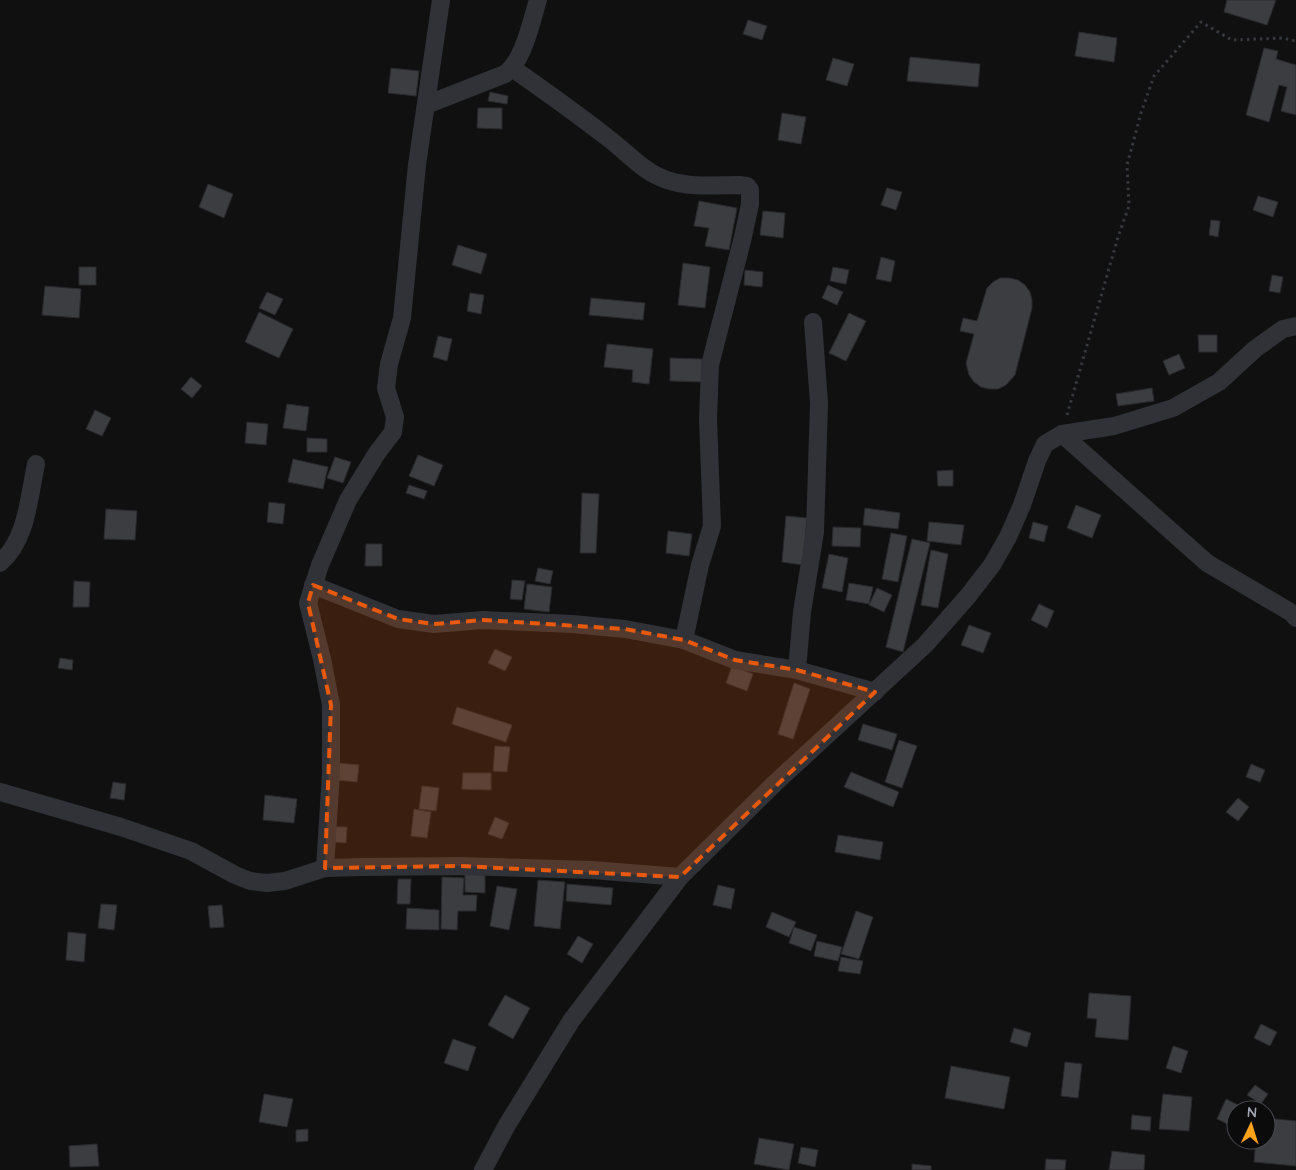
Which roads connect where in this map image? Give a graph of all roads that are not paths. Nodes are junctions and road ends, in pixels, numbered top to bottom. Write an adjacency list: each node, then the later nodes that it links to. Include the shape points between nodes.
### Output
1 (441, 0): 4 (street)
2 (538, 0): 3 (street)
3 (512, 68): 4 (street, via 505,74); 12 (street, via 566,105 641,167 667,180 690,185 740,185 750,190 743,237 710,365 708,419 712,526)
4 (426, 105): 10 (street, via 402,318 386,388 395,417 393,432 348,500)
5 (813, 322): 13 (street, via 819,403 815,532 802,612)
6 (1296, 326): 7 (street, via 1283,329 1219,382 1173,408 1114,426)
7 (1062, 434): 11 (street, via 1207,563); 14 (street, via 1045,444 1008,537 992,565 925,645)
8 (36, 464): 9 (street, via 23,524 14,548)
9 (0, 563)
10 (313, 585): 12 (street, via 398,619 434,624 483,620 572,624); 16 (street, via 308,604 331,705 331,773)
11 (1296, 618)
12 (684, 640): 13 (street, via 735,660)
13 (797, 670): 14 (street)
14 (875, 692): 17 (street, via 774,784)
15 (0, 792): 16 (street, via 192,851 250,881 285,882)
16 (325, 868): 17 (street, via 460,866 592,870)
17 (680, 877): 18 (street, via 572,1021)
18 (483, 1170)

